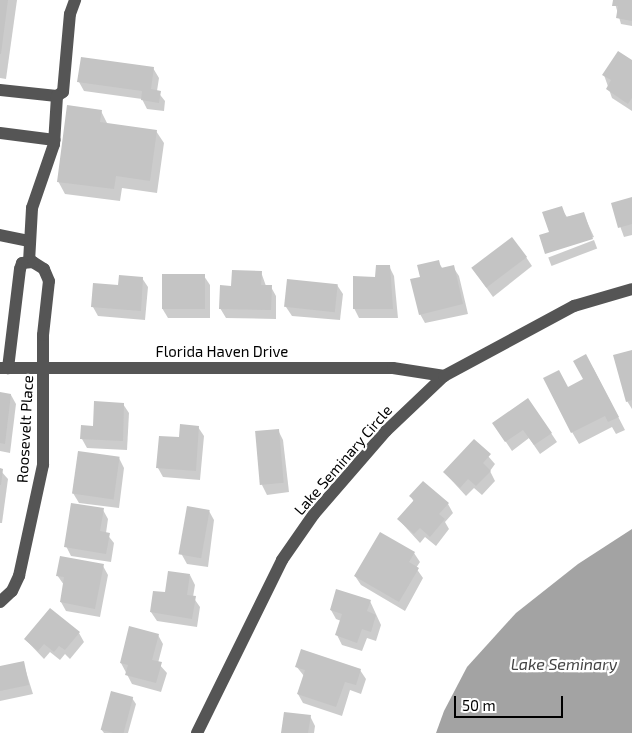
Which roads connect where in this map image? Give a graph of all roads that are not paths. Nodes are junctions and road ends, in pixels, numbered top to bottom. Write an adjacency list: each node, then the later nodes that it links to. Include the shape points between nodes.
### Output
1 (75, 0): 3 (street, via 70,14 63,92)
2 (0, 90): 3 (street)
3 (57, 96): 5 (street)
4 (0, 133): 5 (street)
5 (54, 140): 7 (street, via 35,192)
6 (0, 235): 7 (street)
7 (29, 241): 8 (street)
8 (29, 262): 10 (street, via 22,263 20,269); 11 (street, Roosevelt Place, via 44,269 48,276)
9 (632, 289): 12 (street, Lake Seminary Circle, via 574,306)
10 (4, 368): 11 (street, Florida Haven Drive)
11 (44, 368): 12 (street, Florida Haven Drive, via 393,368); 13 (street, Roosevelt Place, via 43,465 38,502 19,576 12,591)
12 (444, 376): 14 (street, Lake Seminary Circle, via 386,431 314,514 282,560)
13 (0, 602)
14 (197, 733)

